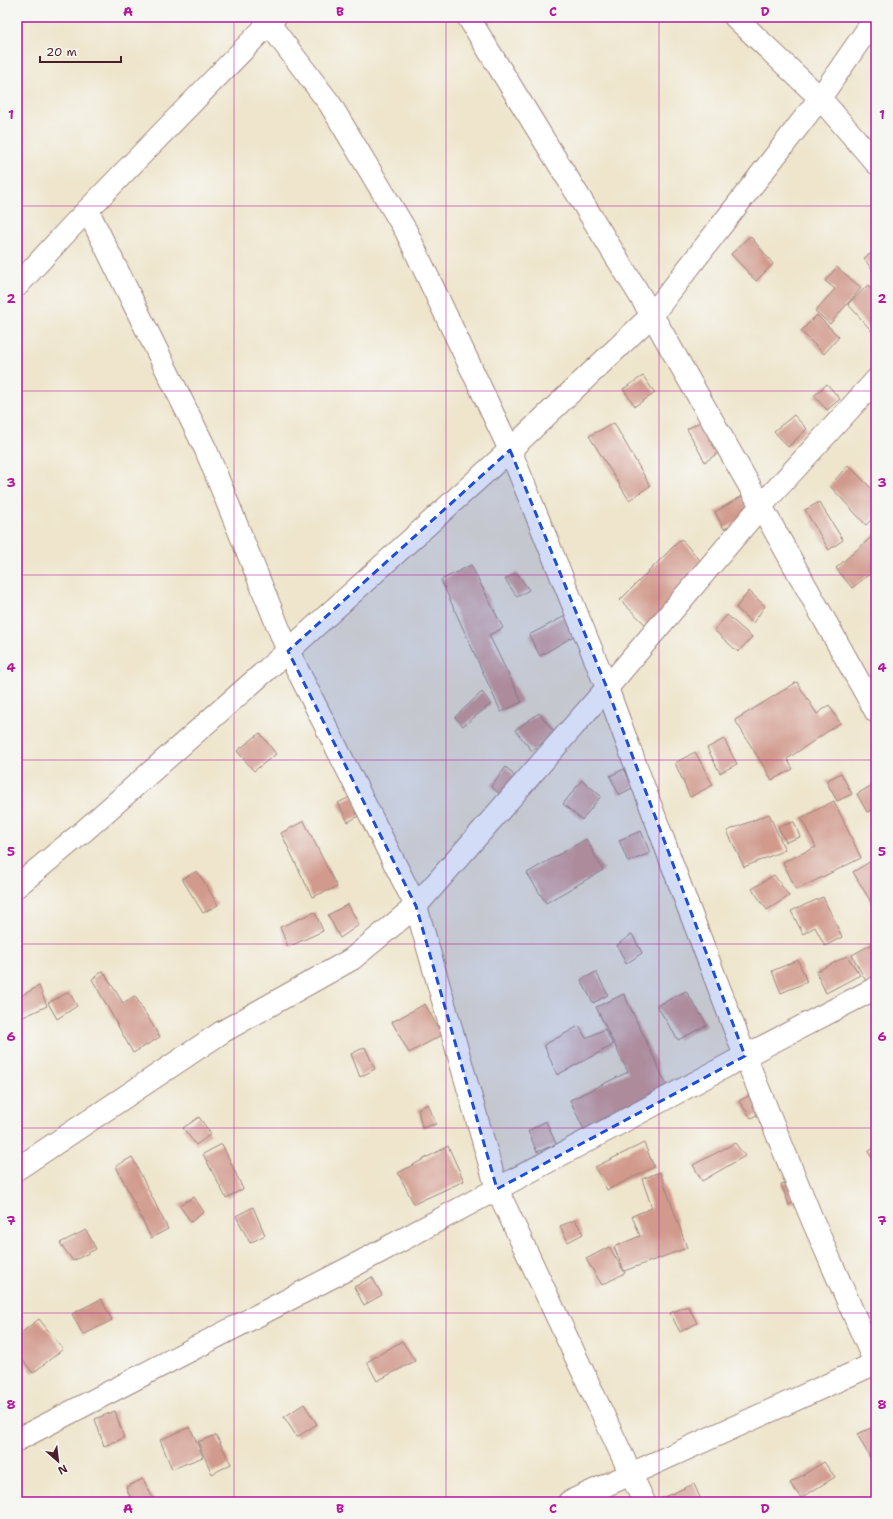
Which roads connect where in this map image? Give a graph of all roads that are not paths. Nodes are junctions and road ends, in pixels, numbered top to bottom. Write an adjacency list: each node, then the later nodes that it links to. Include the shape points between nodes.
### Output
1 (468, 17): 9 (main road)
2 (735, 17): 5 (main road)
3 (876, 17): 5 (main road)
4 (270, 19): 7 (main road); 11 (main road, via 330,104 406,231)
5 (820, 98): 6 (main road); 9 (main road)
6 (876, 163)
7 (88, 210): 8 (main road); 13 (main road, via 206,450)
8 (17, 286)
9 (652, 315): 11 (main road); 12 (main road)
10 (876, 380): 12 (main road)
11 (510, 450): 13 (main road); 14 (main road)
12 (761, 506): 14 (main road); 15 (main road)
13 (288, 651): 16 (main road, via 84,831); 17 (main road)
14 (607, 688): 17 (main road); 19 (main road)
15 (876, 712)
16 (17, 886)
17 (416, 906): 20 (main road, via 352,959 222,1032); 21 (main road)
18 (876, 988): 19 (main road)
19 (745, 1056): 21 (main road); 22 (main road, via 812,1219)
20 (17, 1169)
21 (497, 1189): 23 (main road, via 356,1265); 24 (main road)
22 (876, 1364): 24 (main road)
23 (17, 1440)
24 (631, 1474): 25 (main road); 26 (main road)
25 (568, 1502)
26 (644, 1502)

